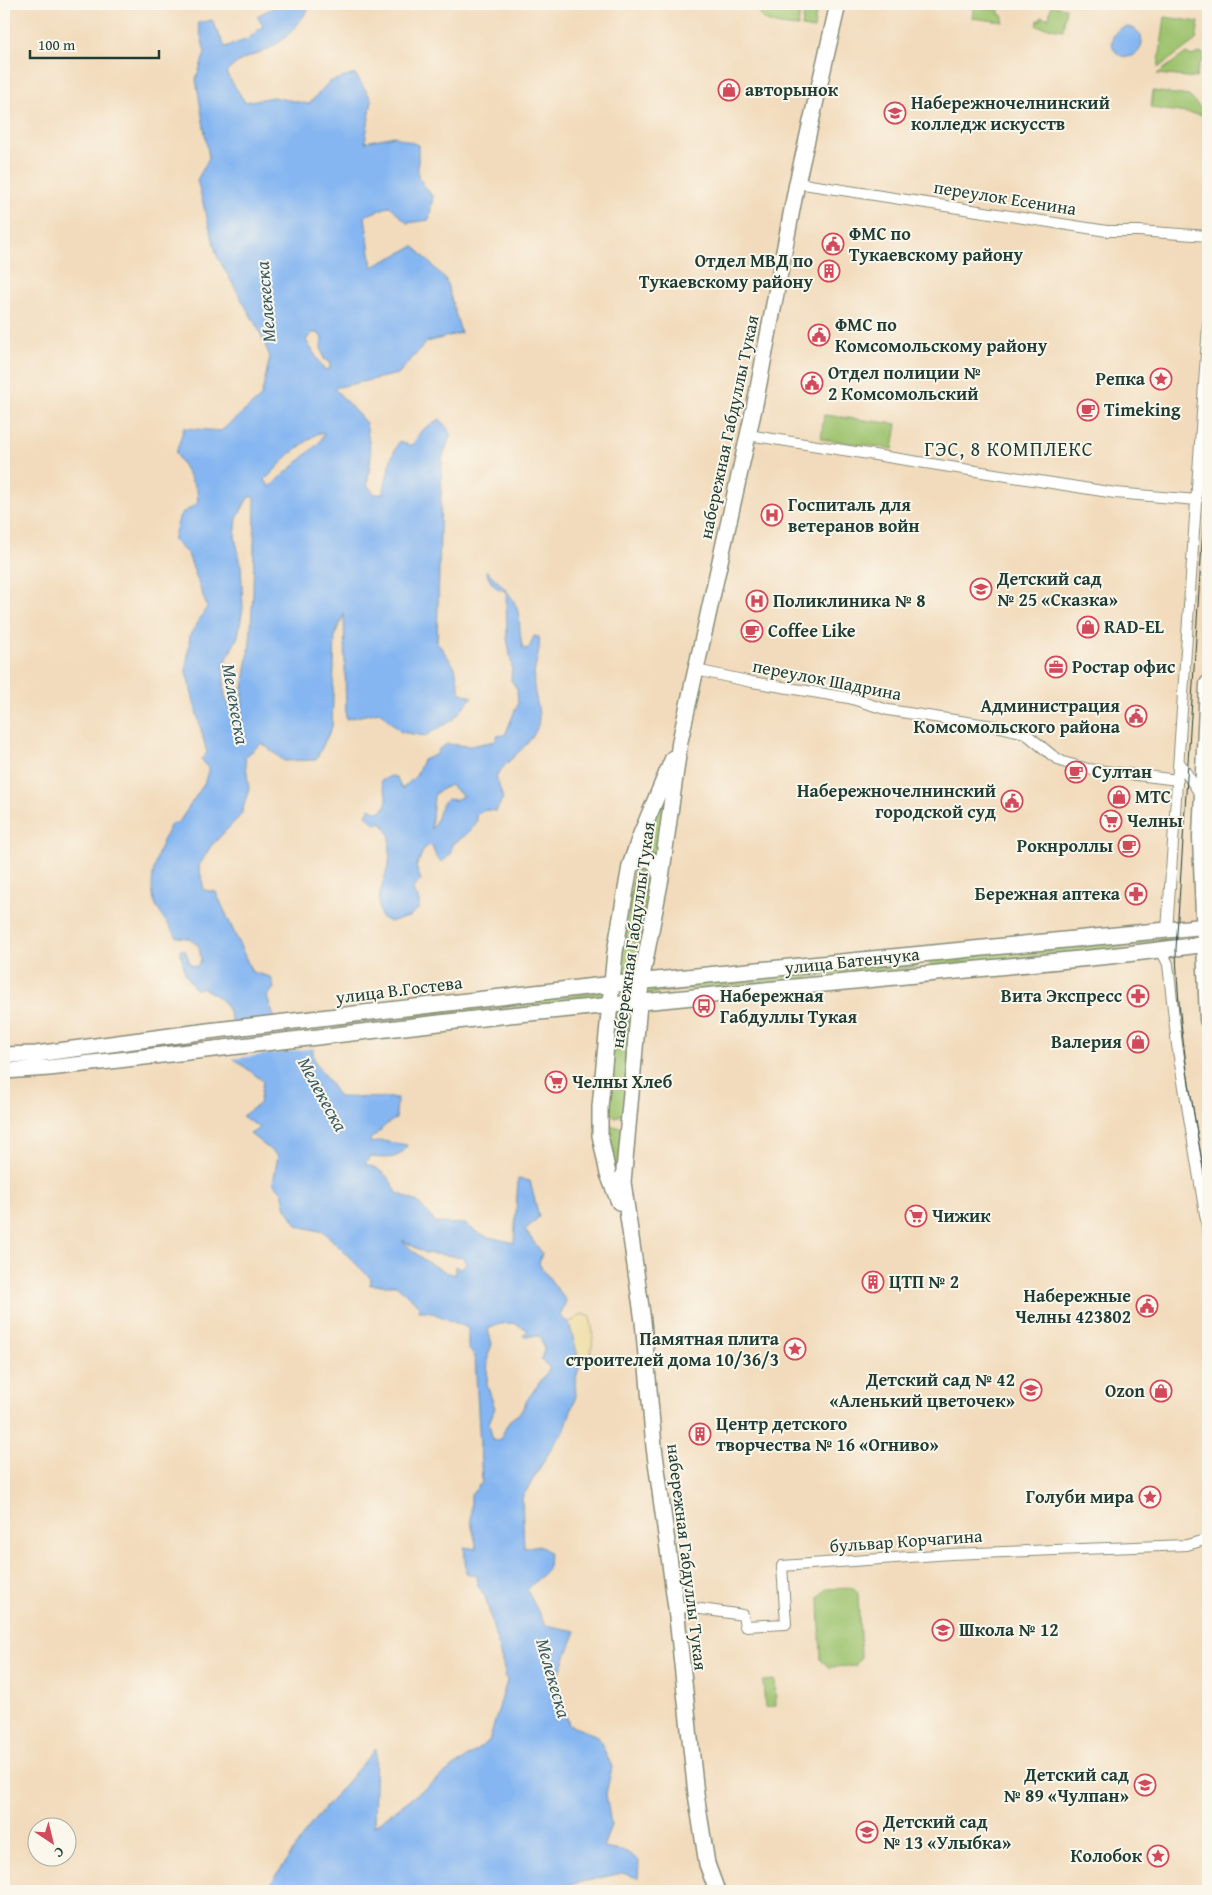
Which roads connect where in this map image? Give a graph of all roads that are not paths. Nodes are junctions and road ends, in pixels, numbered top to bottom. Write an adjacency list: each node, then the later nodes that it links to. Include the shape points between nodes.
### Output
1 (838, 4): 2 (main road, набережная Габдуллы Тукая)
2 (797, 183): 3 (street, переулок Есенина, via 1107,231); 5 (main road, набережная Габдуллы Тукая)
3 (1208, 236)
4 (1208, 325): 6 (street)
5 (748, 435): 6 (street, via 1115,493); 7 (main road, набережная Габдуллы Тукая)
6 (1196, 500): 10 (street)
7 (696, 670): 9 (main road, набережная Габдуллы Тукая); 11 (street, переулок Шадрина, via 849,698 888,710 1000,726 1025,732 1063,762 1088,769)
8 (1208, 684): 12 (main road)
9 (680, 741): 13 (main road, набережная Габдуллы Тукая, via 640,834); 14 (main road, набережная Габдуллы Тукая)
10 (1179, 762): 11 (street); 12 (street)
11 (1178, 780): 16 (street)
12 (1203, 797): 15 (main road, via 1201,837)
13 (630, 866): 14 (main road, via 644,859 651,860 658,865); 23 (main road, набережная Габдуллы Тукая)
14 (661, 878): 21 (main road, набережная Габдуллы Тукая)
15 (1207, 926): 16 (main road, улица Батенчука); 17 (main road)
16 (1168, 931): 19 (main road, улица Батенчука)
17 (1207, 944): 18 (main road, улица Батенчука); 27 (main road)
18 (1161, 950): 20 (main road, улица Батенчука); 33 (street, via 1168,964 1176,1045)
19 (930, 954): 20 (main road, via 922,963); 21 (main road, улица Батенчука)
20 (930, 972): 24 (main road, улица Батенчука)
21 (642, 982): 23 (main road, улица Батенчука); 24 (main road, набережная Габдуллы Тукая)
22 (594, 986): 23 (main road, улица Батенчука); 28 (main road, улица В.Гостева, via 36,1054)
23 (611, 986): 25 (main road, набережная Габдуллы Тукая)
24 (640, 1002): 25 (main road, улица Батенчука); 31 (main road, набережная Габдуллы Тукая)
25 (610, 1006): 26 (main road, улица Батенчука); 30 (main road, набережная Габдуллы Тукая)
26 (500, 1016): 29 (main road, улица В.Гостева)
27 (1208, 1020)
28 (4, 1055)
29 (4, 1071)
30 (600, 1107): 31 (main road, via 611,1124 622,1122); 32 (main road, набережная Габдуллы Тукая, via 602,1148 608,1174)
31 (629, 1112): 32 (main road, набережная Габдуллы Тукая, via 623,1182)
32 (629, 1225): 35 (main road, набережная Габдуллы Тукая)
33 (1208, 1232)
34 (1208, 1539): 35 (street, бульвар Корчагина, via 1187,1545 951,1554 782,1566 786,1624 745,1626 743,1615)
35 (676, 1608): 36 (main road, набережная Габдуллы Тукая, via 696,1794 708,1864)
36 (717, 1891)

